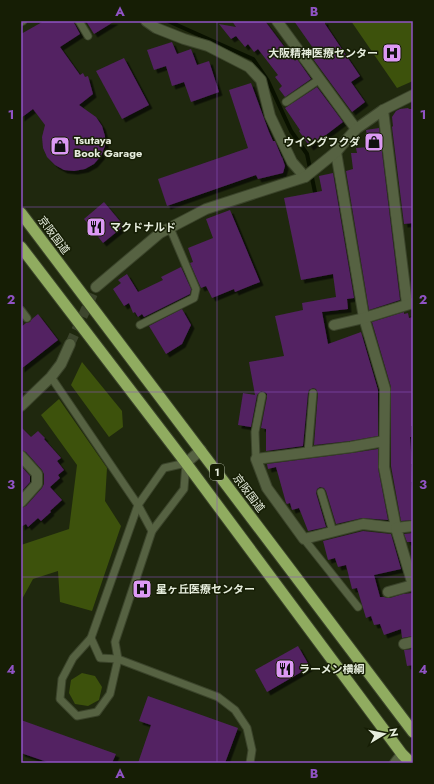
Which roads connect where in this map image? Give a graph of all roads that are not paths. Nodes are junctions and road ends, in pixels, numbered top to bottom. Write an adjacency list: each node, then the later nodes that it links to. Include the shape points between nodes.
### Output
1 (79, 21): 4 (lane)
2 (146, 21): 11 (street, via 156,28 208,46 249,67 261,80 270,116 292,162)
3 (277, 21): 5 (street)
4 (88, 36)
5 (320, 79): 7 (lane); 9 (street)
6 (413, 95): 8 (street)
7 (286, 102)
8 (383, 110): 9 (street); 16 (street)
9 (356, 129): 10 (street)
10 (336, 152): 11 (street); 19 (street)
11 (309, 173): 13 (street, via 206,209)
12 (21, 213): 28 (highway, 京阪国道 / 1)
13 (170, 228): 15 (street, via 160,233); 20 (lane, via 196,289 194,298)
14 (21, 247): 32 (highway, 1)
15 (96, 287)
16 (410, 304): 19 (street)
17 (21, 310): 18 (lane)
18 (27, 318)
19 (364, 318): 21 (street); 27 (street, via 385,389)
20 (140, 325)
21 (334, 325)
22 (70, 344): 23 (street, via 61,364)
23 (51, 377): 26 (street); 35 (lane)
24 (313, 393): 29 (lane)
25 (262, 396): 31 (lane, via 255,432)
26 (21, 406)
27 (384, 441): 29 (street); 37 (street, via 384,467)
28 (201, 450): 32 (street); 46 (highway, 京阪国道 / 1)
29 (308, 452): 31 (street)
30 (21, 456): 34 (street, via 37,474 37,484)
31 (256, 459): 40 (street, via 267,488)
32 (186, 463): 35 (lane, via 164,468); 38 (lane, via 184,489); 47 (highway, 1)
33 (321, 492): 39 (lane)
34 (21, 502)
35 (138, 505): 38 (lane); 44 (lane)
36 (413, 526): 37 (street)
37 (396, 528): 39 (street, via 363,524); 41 (street)
38 (152, 531): 45 (lane, via 115,642)
39 (333, 532): 40 (street)
40 (304, 539): 43 (lane)
41 (413, 585): 42 (street)
42 (388, 592)
43 (358, 607)
44 (91, 638): 45 (lane, via 100,658); 45 (lane, via 73,658 62,679 60,700 77,716 97,712 110,694)
45 (118, 660): 48 (lane, via 218,697 235,710 247,728 252,750)
46 (413, 732)
47 (398, 758): 49 (highway, 1)
48 (250, 763)
49 (410, 763)

